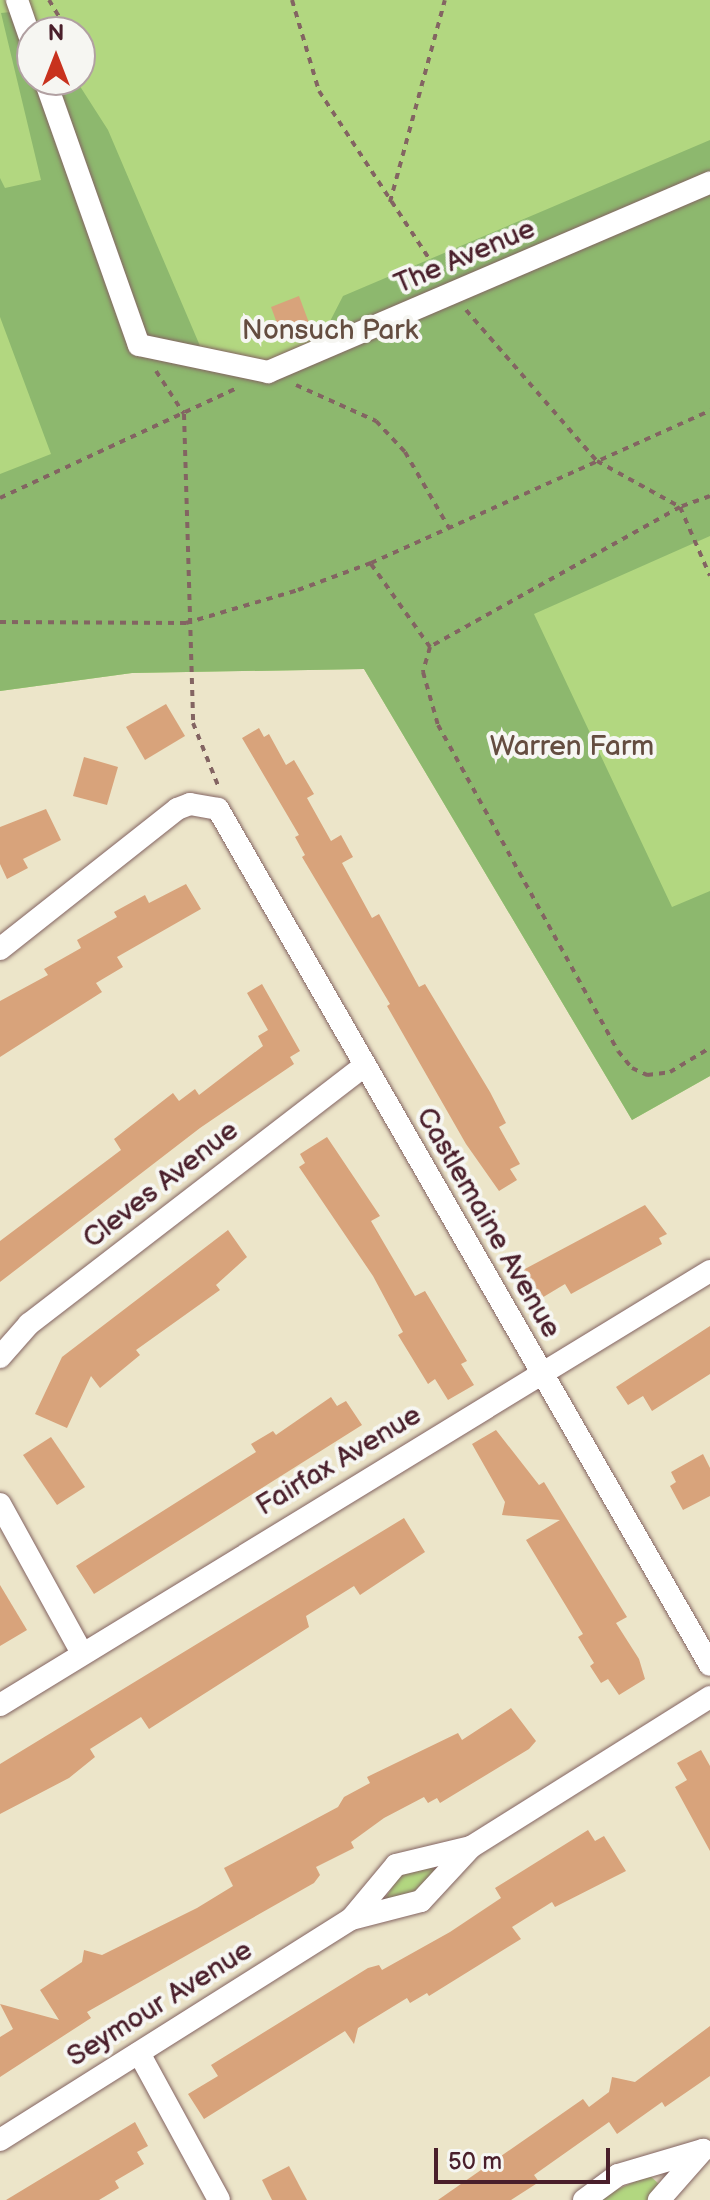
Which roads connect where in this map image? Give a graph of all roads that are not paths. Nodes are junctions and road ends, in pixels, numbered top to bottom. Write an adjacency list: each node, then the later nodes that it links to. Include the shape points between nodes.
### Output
1 (51, 96): 2 (street, The Avenue, via 139,345 268,372)
2 (710, 183)
3 (0, 949): 4 (street, Castlemaine Avenue, via 177,809 190,804 218,809)
4 (364, 1066): 6 (street, Cleves Avenue, via 29,1324); 7 (street, Castlemaine Avenue)
5 (710, 1271): 7 (street, Fairfax Avenue)
6 (0, 1357)
7 (540, 1373): 9 (street, Fairfax Avenue); 10 (street, Castlemaine Avenue)
8 (0, 1504): 9 (street)
9 (82, 1653): 12 (street, Fairfax Avenue)
10 (710, 1665)
11 (710, 1697): 13 (street, Seymour Avenue)
12 (0, 1705)
13 (471, 1847): 14 (street, Seymour Avenue, via 421,1901); 14 (street, Seymour Avenue, via 396,1865)
14 (351, 1919): 15 (street, Seymour Avenue)
15 (139, 2053): 16 (street, Seymour Avenue); 18 (street)
16 (0, 2140)
17 (707, 2148): 19 (street, via 618,2175); 20 (street)
18 (219, 2200)
19 (584, 2200)
20 (659, 2200)

